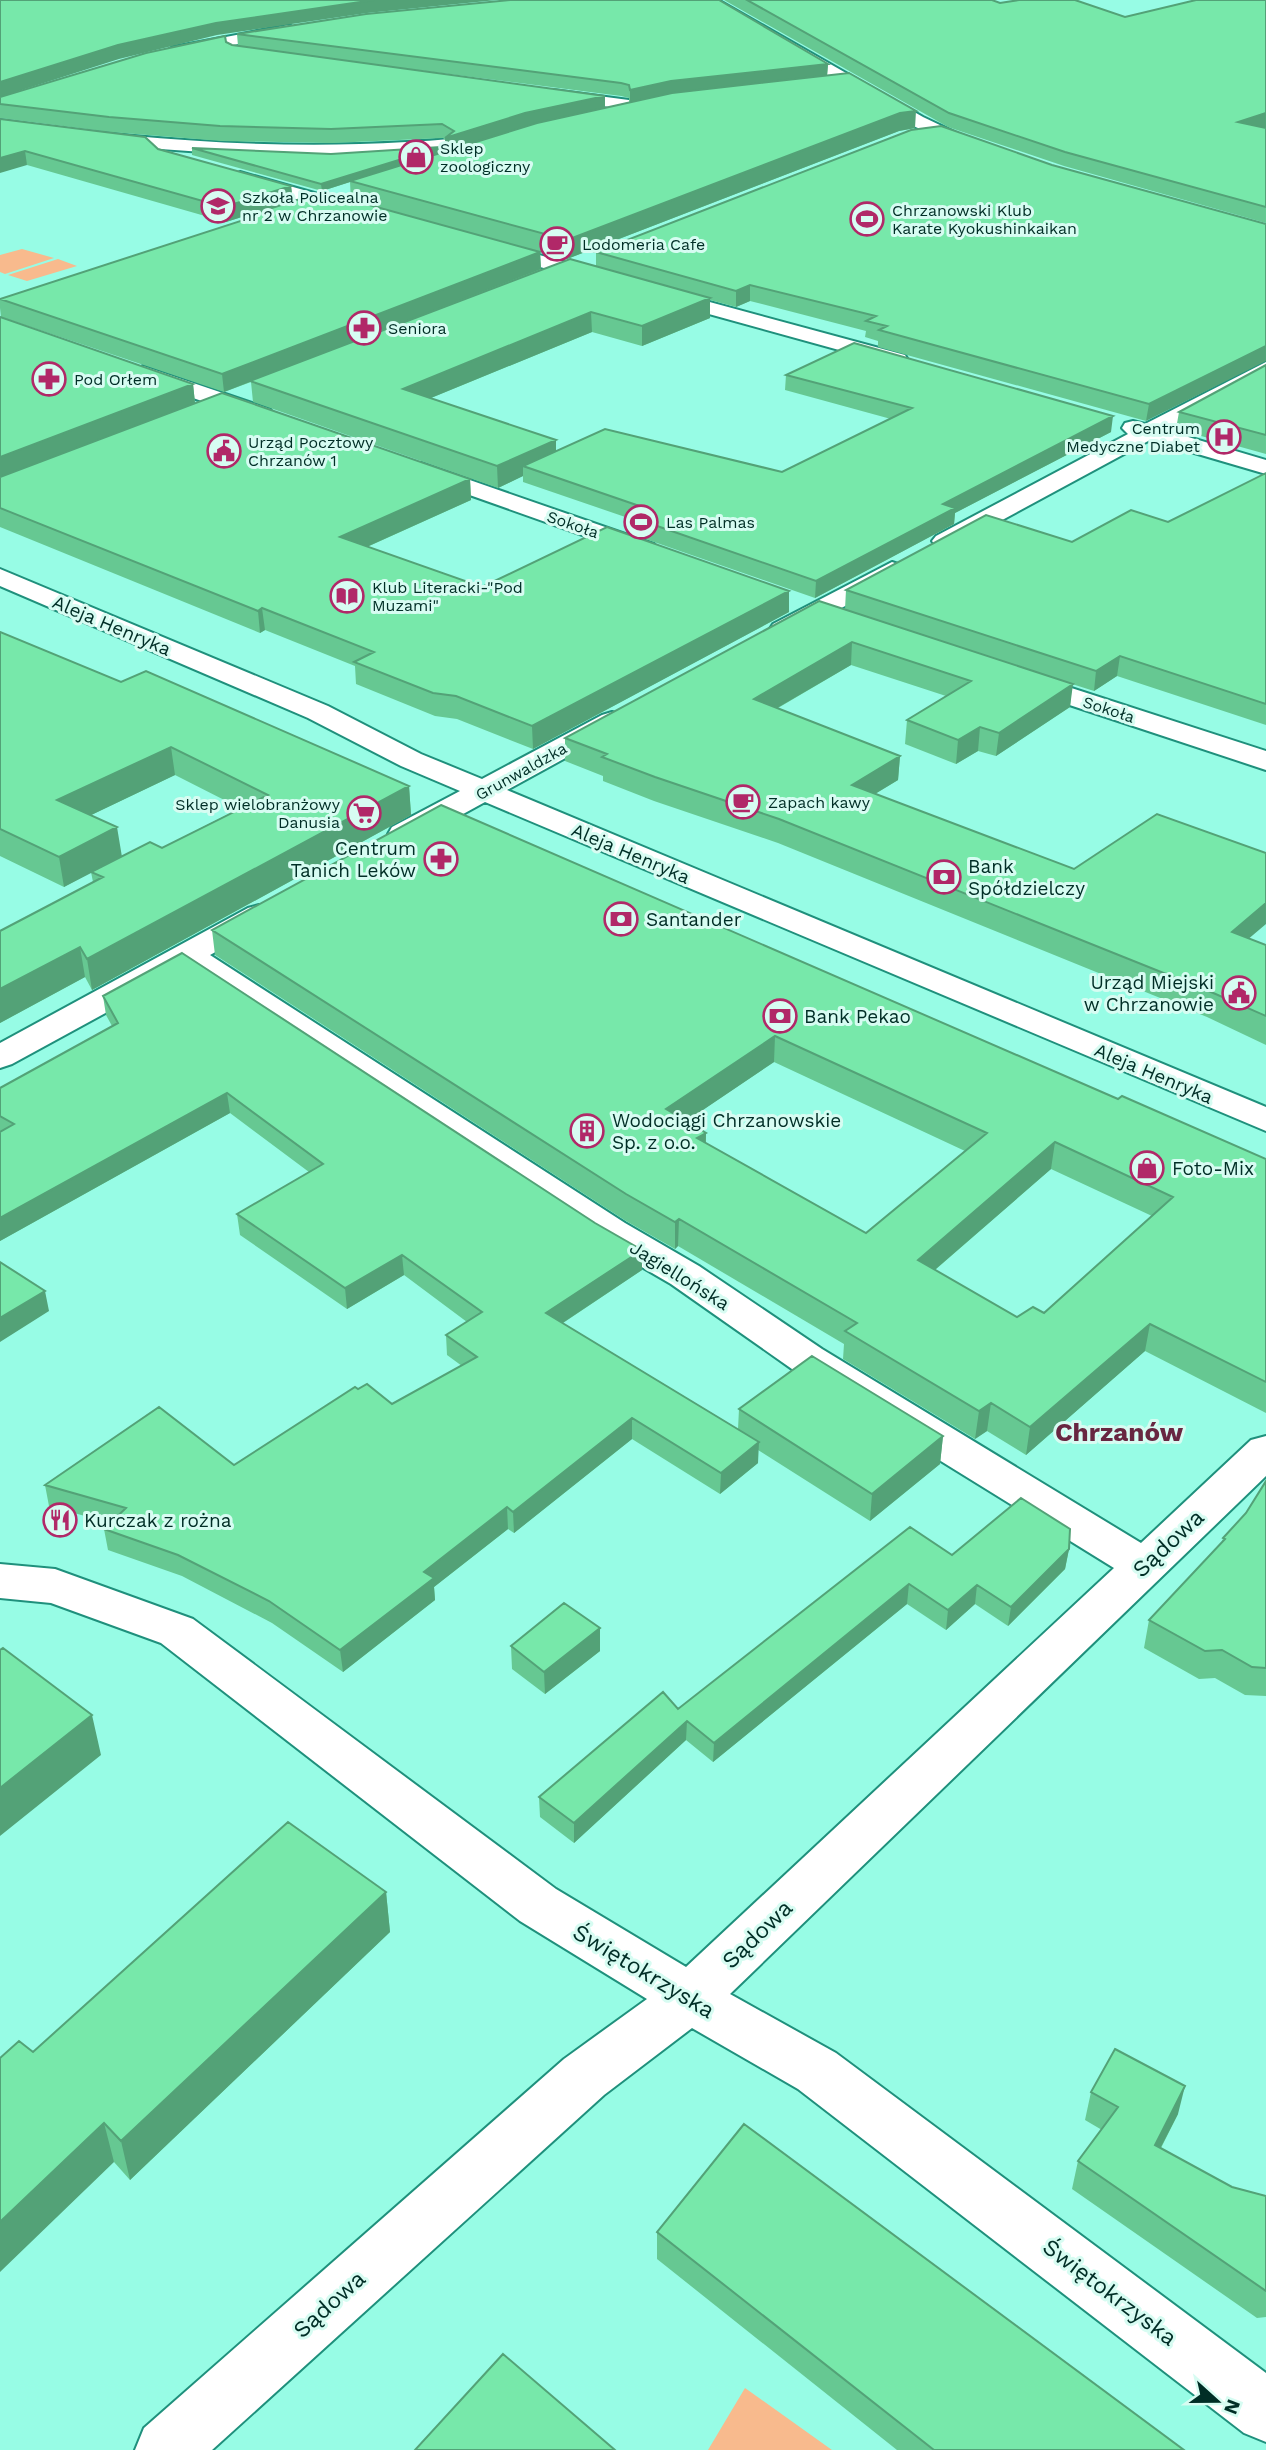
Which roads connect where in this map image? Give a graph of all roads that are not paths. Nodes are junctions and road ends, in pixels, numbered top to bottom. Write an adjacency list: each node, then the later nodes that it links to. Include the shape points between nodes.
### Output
1 (708, 0): 6 (street)
2 (308, 27): 3 (street)
3 (200, 46): 4 (street); 5 (street)
4 (255, 54)
5 (156, 56)
6 (851, 82): 7 (street); 11 (street)
7 (817, 85)
8 (541, 93): 9 (street, via 651,106)
9 (594, 119)
10 (0, 125): 12 (street)
11 (941, 133): 14 (street); 16 (street)
12 (57, 134): 13 (street); 15 (street)
13 (0, 136)
14 (906, 137)
15 (154, 146): 17 (street, via 265,153 360,152 519,137); 19 (street, via 166,157)
16 (997, 154)
17 (431, 166)
18 (356, 190): 19 (street)
19 (320, 201): 20 (street); 21 (street)
20 (283, 212)
21 (380, 217)
22 (466, 241): 24 (street)
23 (596, 258): 24 (street)
24 (567, 269): 25 (street); 26 (street)
25 (530, 284)
26 (922, 367)
27 (126, 368): 30 (street)
28 (1266, 369): 34 (street)
29 (259, 389): 30 (street)
30 (226, 402): 31 (street); 33 (street)
31 (202, 411)
32 (1112, 422): 34 (street)
33 (291, 424)
34 (1148, 433): 36 (street); 39 (street, via 924,553)
35 (396, 461): 37 (street, Sokoła)
36 (1266, 467)
37 (673, 558)
38 (0, 577): 45 (street, Aleja Henryka, via 318,712 411,760)
39 (803, 606): 40 (street); 41 (street)
40 (845, 621)
41 (764, 640)
42 (997, 671): 44 (street, Sokoła)
43 (631, 711): 45 (street, Grunwaldzka)
44 (1266, 761)
45 (485, 791): 46 (street, Grunwaldzka); 50 (street, Aleja Henryka)
46 (373, 851)
47 (289, 898): 48 (street)
48 (187, 955): 49 (street); 52 (street, Jagiellońska, via 611,1232 685,1275 807,1359)
49 (0, 1057)
50 (1266, 1120)
51 (1266, 1451): 52 (street, Sądowa)
52 (1143, 1565): 54 (street, Sądowa)
53 (0, 1581): 54 (street, Świętokrzyska, via 55,1586 177,1631 537,1905)
54 (689, 1999): 55 (street, Świętokrzyska, via 817,2071); 56 (street, Sądowa, via 584,2077)
55 (1266, 2412)
56 (166, 2450)

